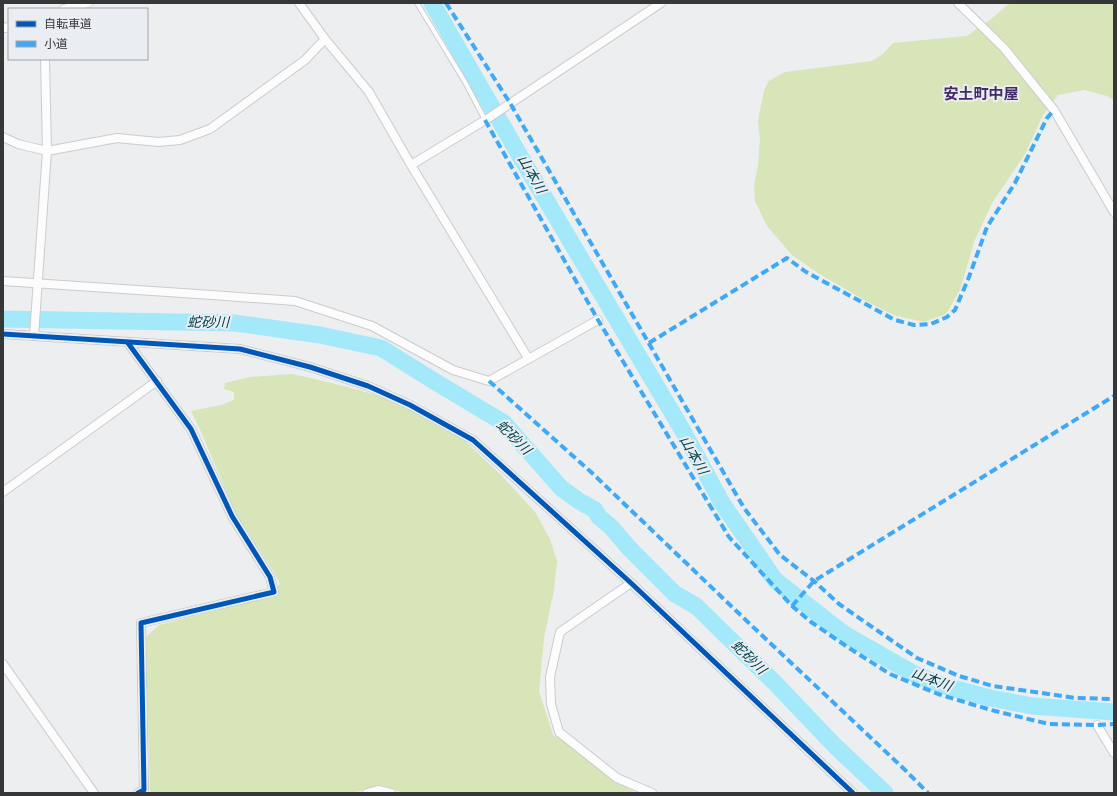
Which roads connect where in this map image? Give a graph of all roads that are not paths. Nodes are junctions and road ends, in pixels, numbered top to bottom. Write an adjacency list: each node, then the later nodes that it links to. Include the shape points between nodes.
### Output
1 (88, 3): 6 (street)
2 (299, 3): 7 (street)
3 (417, 3): 9 (lane)
4 (661, 3): 9 (street)
5 (958, 3): 13 (street, via 1004,48 1054,110)
6 (68, 8)
7 (325, 39): 11 (street, via 305,60 210,130 180,140 158,142 117,138); 12 (street, via 369,92)
8 (45, 60): 11 (street)
9 (486, 120): 12 (street)
10 (3, 137): 11 (street, via 18,144)
11 (47, 151): 15 (street)
12 (411, 165): 20 (street)
13 (1114, 212)
14 (3, 281): 15 (street)
15 (38, 283): 18 (street); 20 (street, via 295,301 372,326 453,370 489,380)
16 (598, 320): 20 (street)
17 (3, 334): 18 (street)
18 (34, 336): 19 (street)
19 (128, 343): 21 (street); 23 (street, via 240,349 310,367 368,386 410,405 473,440)
20 (528, 358)
21 (157, 380): 22 (street); 28 (street, via 191,429 232,516 270,577 274,592 141,623 144,790)
22 (3, 492)
23 (631, 583): 31 (street, via 560,632 550,677 550,704 560,732 617,778); 32 (street)
24 (3, 664): 27 (street)
25 (1096, 725): 26 (street)
26 (1114, 754)
27 (94, 793)
28 (138, 793)
29 (367, 793): 30 (street, via 378,790)
30 (390, 793)
31 (652, 793)
32 (853, 793)

